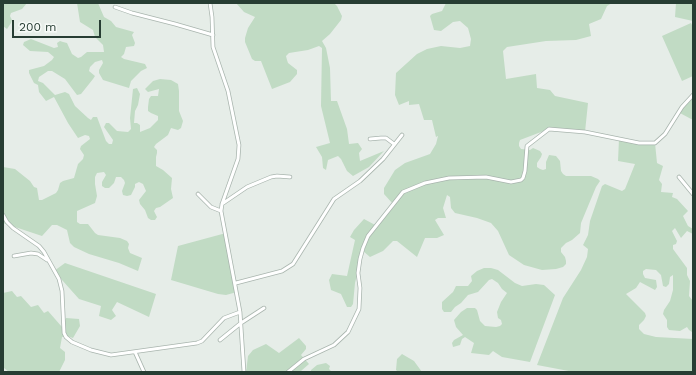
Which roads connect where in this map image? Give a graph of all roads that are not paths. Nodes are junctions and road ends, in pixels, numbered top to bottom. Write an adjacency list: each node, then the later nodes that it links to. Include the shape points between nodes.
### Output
1 (210, 3): 3 (street)
2 (116, 7): 3 (street)
3 (213, 35): 12 (street, via 212,48 228,91 239,145 236,163)
4 (693, 95): 25 (street, via 665,134 655,143 639,143 585,132 549,129 526,146 525,174 520,181 510,182 473,176 449,178 424,183 403,192 368,236 363,248 358,273 359,309 348,332 334,345 304,359)
5 (402, 135): 7 (street)
6 (370, 139): 7 (street, via 386,138)
7 (394, 144): 17 (street, via 383,159 360,181 334,199 293,264 282,271)
8 (290, 177): 12 (street, via 271,177 247,187)
9 (679, 177): 11 (street)
10 (198, 194): 13 (street, via 211,207)
11 (693, 194)
12 (222, 204): 13 (street)
13 (221, 211): 17 (street)
14 (3, 215): 16 (street, via 13,228 39,246)
15 (14, 256): 16 (street, via 38,254)
16 (50, 263): 22 (street, via 59,278 62,291 66,337 78,345 105,354)
17 (236, 283): 19 (street)
18 (264, 308): 20 (street)
19 (240, 312): 20 (street); 22 (street, via 224,318 202,342)
20 (241, 322): 21 (street); 24 (street)
21 (220, 340)
22 (135, 352): 23 (street)
23 (144, 372)
24 (244, 372)
25 (288, 372)

